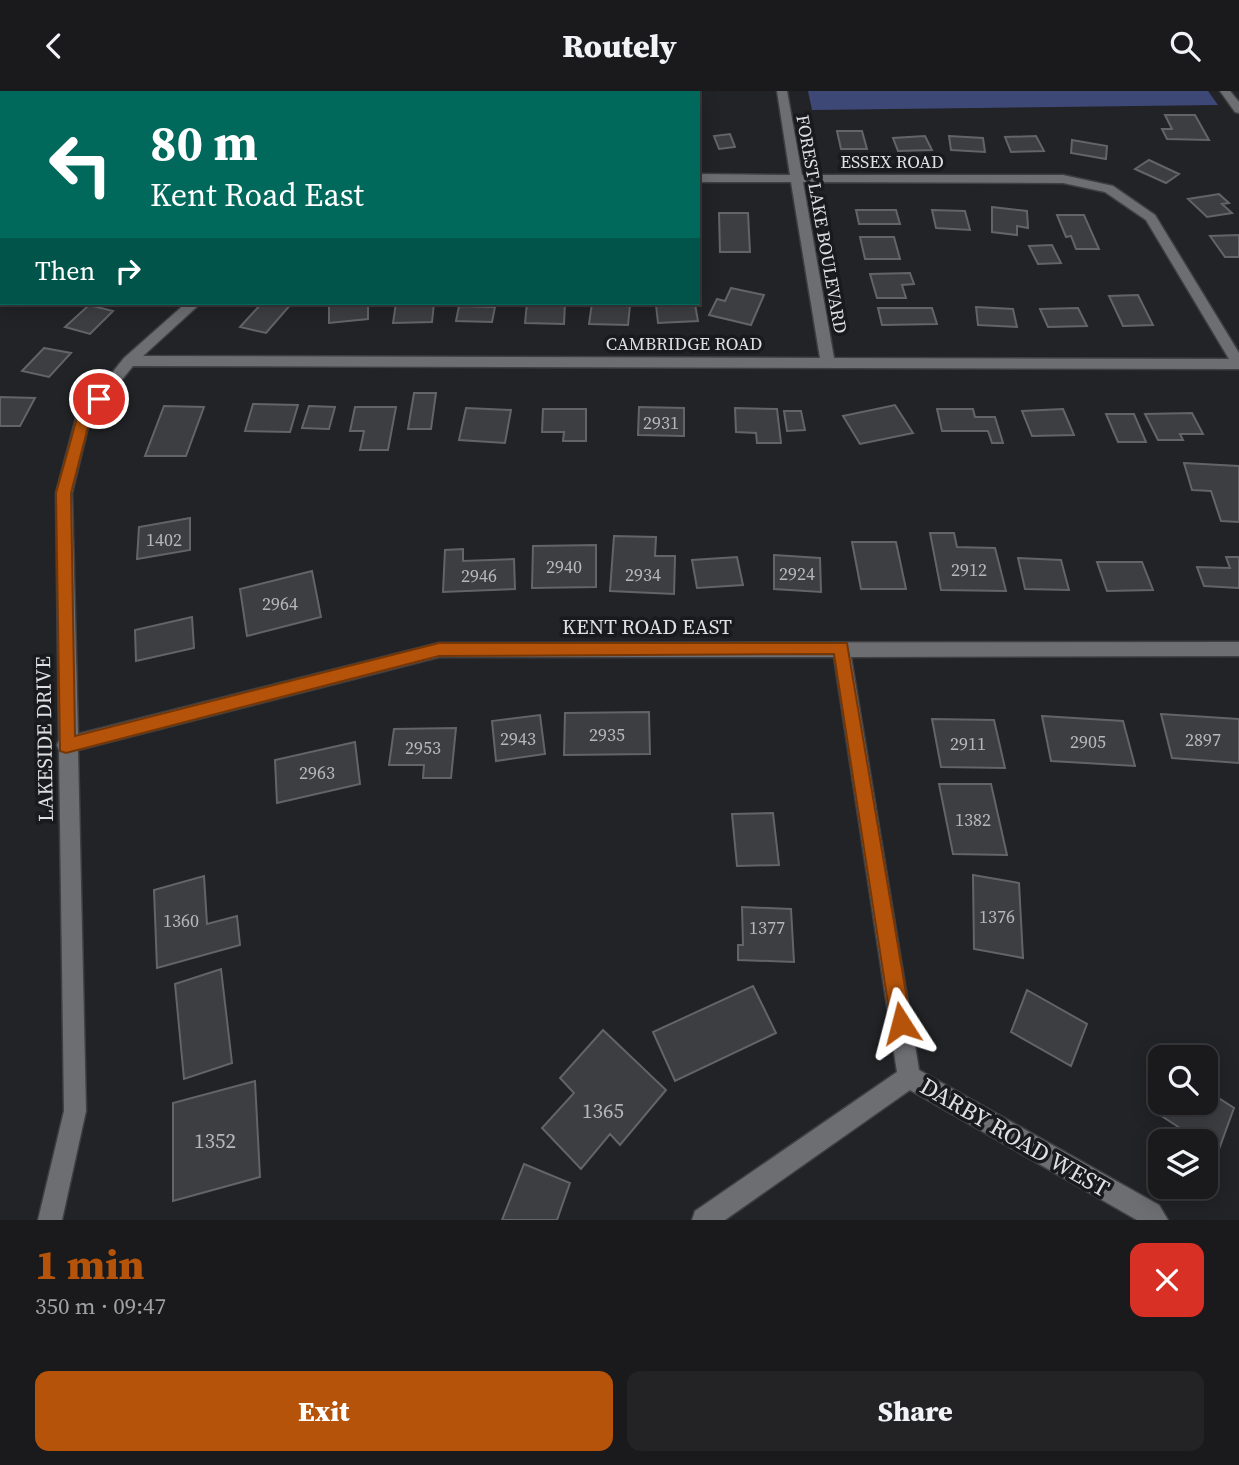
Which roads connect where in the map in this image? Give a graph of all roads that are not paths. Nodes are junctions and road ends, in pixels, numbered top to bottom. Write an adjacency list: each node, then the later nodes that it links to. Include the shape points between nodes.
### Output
1 (782, 91): 5 (street, FOREST LAKE BOULEVARD)
2 (1225, 91): 3 (street)
3 (1239, 110)
4 (700, 178): 5 (street, ESSEX ROAD)
5 (796, 178): 8 (street, FOREST LAKE BOULEVARD); 9 (street, ESSEX ROAD, via 1063,179 1109,189 1151,218)
6 (192, 305): 7 (street, LAKESIDE DRIVE)
7 (129, 361): 8 (street, CAMBRIDGE ROAD); 12 (street, LAKESIDE DRIVE, via 83,418 64,493)
8 (828, 363): 9 (street, CAMBRIDGE ROAD)
9 (1239, 364)
10 (841, 648): 11 (street, KENT ROAD EAST); 12 (street, KENT ROAD EAST, via 439,650); 13 (street)
11 (1239, 649)
12 (66, 745): 14 (street, LAKESIDE DRIVE, via 75,1111)
13 (909, 1077): 15 (street); 16 (street, DARBY ROAD WEST)
14 (50, 1220)
15 (704, 1220)
16 (1156, 1220)

